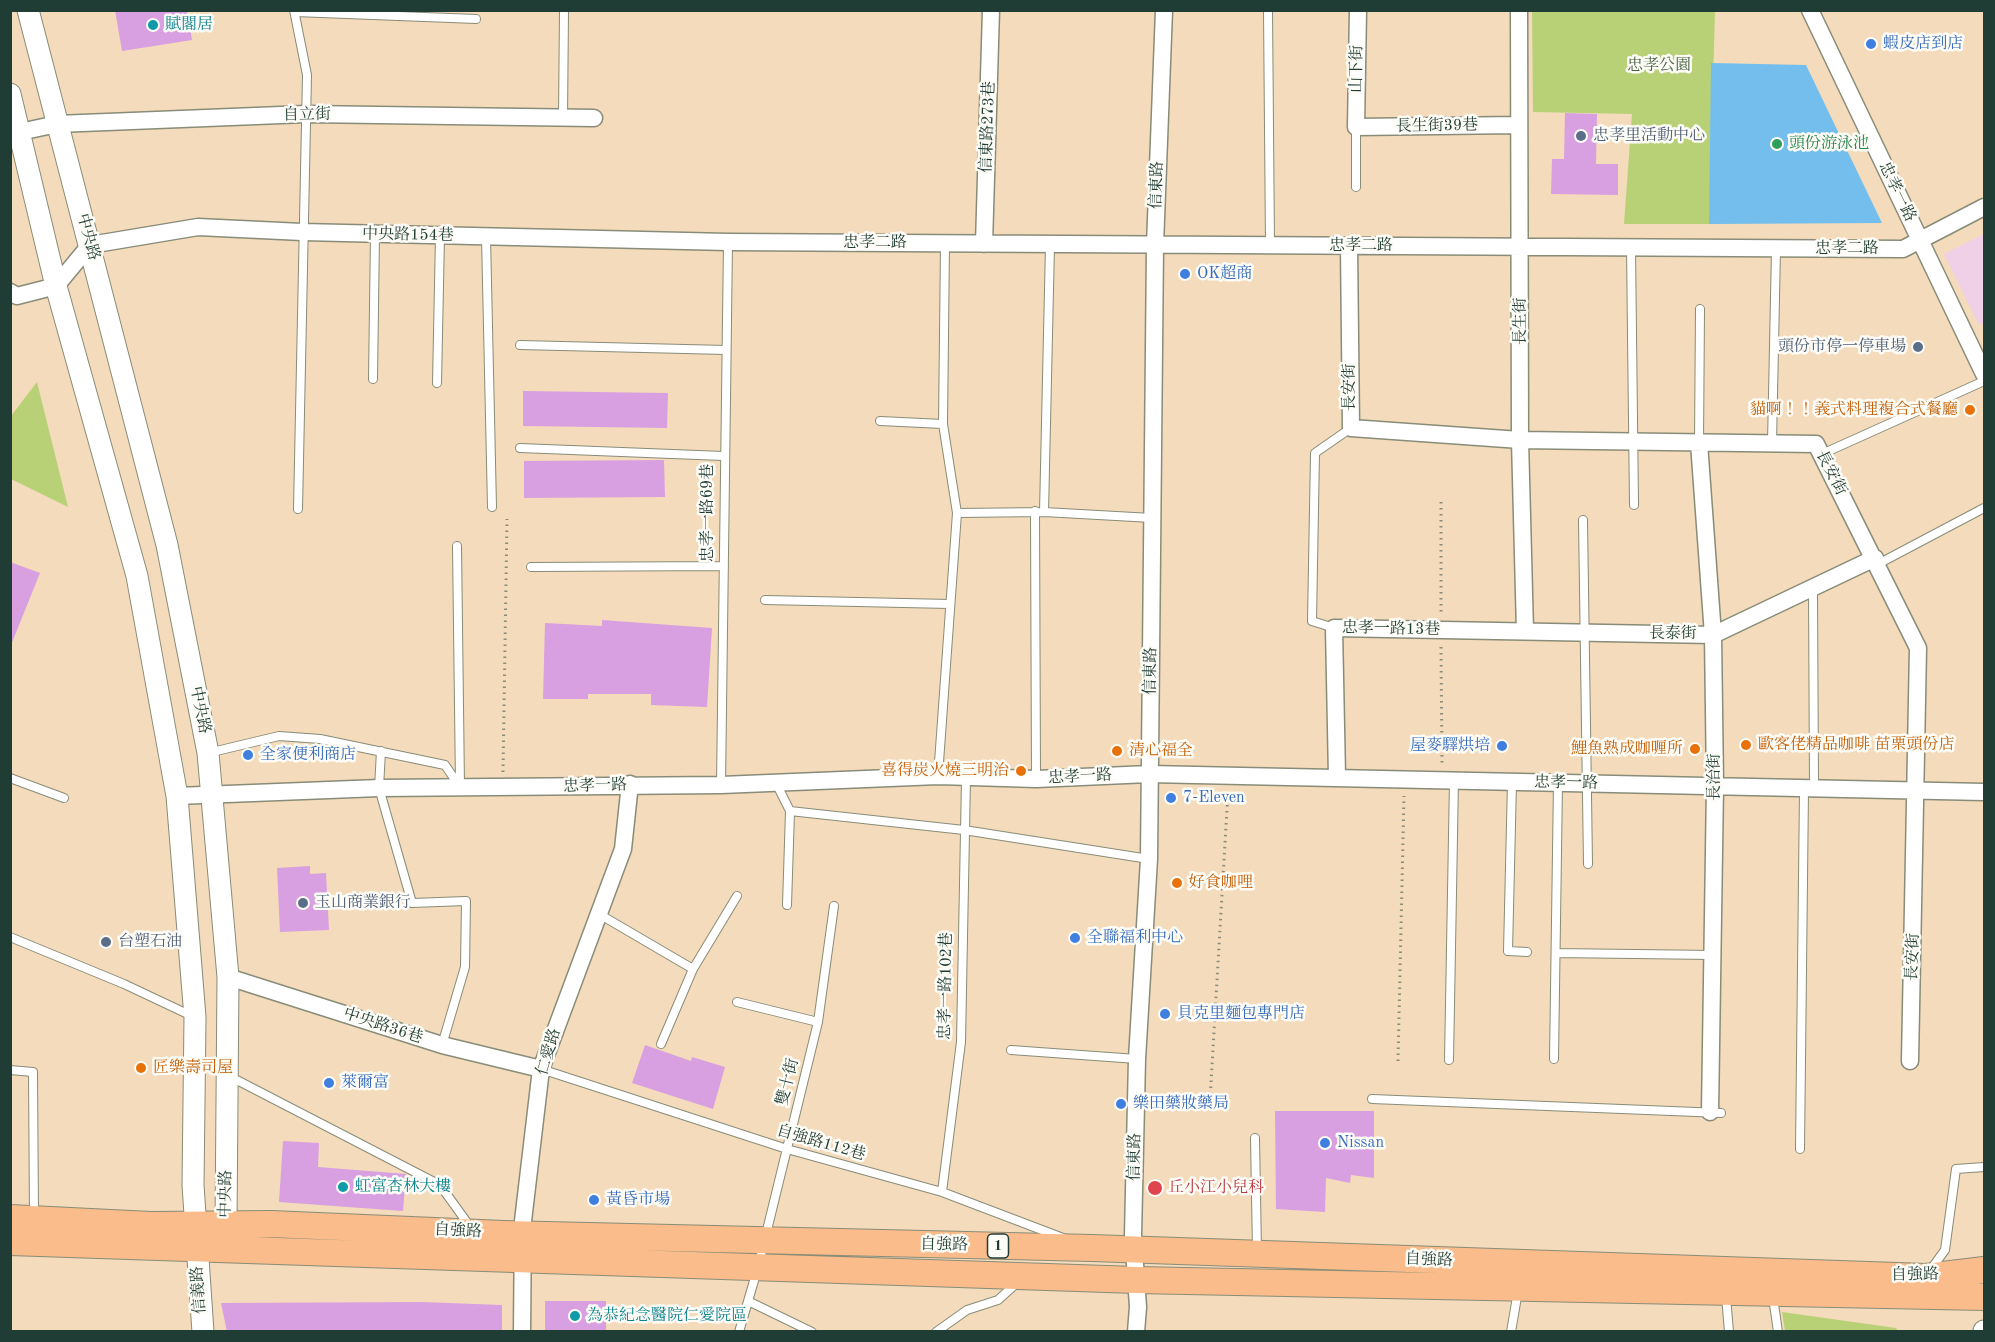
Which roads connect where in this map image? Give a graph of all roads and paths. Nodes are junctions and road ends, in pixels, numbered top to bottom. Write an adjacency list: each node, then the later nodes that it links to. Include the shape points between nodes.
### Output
1 (28, 10): 15 (street, 中央路)
2 (564, 10): 13 (lane)
3 (992, 10): 28 (street, 信東路273巷)
4 (1164, 10): 31 (street, 信東路)
5 (1268, 10): 32 (lane)
6 (1358, 10): 17 (street, 山下街)
7 (1519, 10): 16 (street, 長生街)
8 (1810, 10): 25 (street, 忠孝一路)
9 (295, 11): 10 (lane); 12 (lane, via 306,75)
10 (476, 19)
11 (10, 94): 18 (street, 中央路)
12 (306, 114): 13 (street, 自立街); 15 (street, 自立街); 21 (lane)
13 (563, 118): 14 (street, 自立街)
14 (594, 118)
15 (57, 124): 18 (street, 自立街); 29 (street, 中央路)
16 (1518, 125): 17 (street, 長生街39巷); 34 (street, 長生街)
17 (1356, 127): 19 (lane)
18 (20, 132): 37 (street, 中央路)
19 (1356, 187)
20 (1984, 207): 25 (street, 忠孝二路)
21 (302, 232): 22 (street, 中央路154巷); 29 (street, 中央路154巷, via 198,227); 59 (lane)
22 (375, 234): 23 (street, 中央路154巷); 43 (lane)
23 (440, 236): 24 (street, 中央路154巷); 45 (lane)
24 (486, 237): 26 (street, 中央路154巷); 57 (lane)
25 (1920, 241): 36 (street, 忠孝二路, via 1903,249); 42 (street, 忠孝一路)
26 (728, 242): 27 (street, 忠孝二路); 41 (lane, 忠孝一路69巷)
27 (945, 243): 28 (street, 忠孝二路); 47 (lane)
28 (984, 244): 30 (street, 忠孝二路)
29 (90, 245): 37 (street); 77 (street, 中央路, via 167,545)
30 (1050, 245): 31 (street, 忠孝二路); 60 (lane)
31 (1155, 245): 32 (street, 忠孝二路); 62 (street, 信東路)
32 (1270, 246): 33 (street, 忠孝二路)
33 (1349, 246): 34 (street, 忠孝二路); 48 (street, 長安街)
34 (1521, 248): 35 (street, 忠孝二路); 49 (street, 長生街)
35 (1631, 248): 36 (street, 忠孝二路); 50 (lane)
36 (1776, 249): 52 (lane)
37 (56, 286): 38 (street, via 17,296); 101 (street, 中央路, via 137,576)
38 (10, 292)
39 (1700, 309): 51 (lane)
40 (520, 345): 41 (lane)
41 (726, 350): 55 (lane, 忠孝一路69巷)
42 (1984, 374)
43 (372, 379)
44 (1984, 381): 54 (lane)
45 (437, 383)
46 (880, 421): 47 (lane)
47 (943, 424): 61 (lane)
48 (1350, 428): 49 (street, 長安街); 72 (lane, via 1315,453 1312,621)
49 (1520, 440): 50 (street, 長安街); 73 (street, 長生街)
50 (1634, 442): 51 (street, 長安街); 56 (lane)
51 (1699, 443): 52 (street, 長安街); 75 (street, 長治街)
52 (1772, 443): 54 (street, 長安街, via 1816,444)
53 (520, 448): 55 (lane)
54 (1822, 454): 66 (street, 長安街)
55 (723, 456): 67 (lane, 忠孝一路69巷)
56 (1634, 505)
57 (492, 507)
58 (1984, 508): 66 (lane)
59 (298, 509)
60 (1040, 511): 61 (lane); 62 (lane); 84 (lane)
61 (957, 513): 71 (lane)
62 (1152, 518): 78 (street, 信東路)
63 (507, 519): 95 (path)
64 (1583, 520): 74 (lane)
65 (457, 546): 94 (lane)
66 (1877, 561): 69 (street, 長泰街); 98 (street, 長安街, via 1918,648)
67 (724, 566): 68 (lane); 92 (lane, 忠孝一路69巷)
68 (531, 567)
69 (1813, 587): 75 (street, 長泰街); 97 (lane)
70 (765, 600): 71 (lane)
71 (950, 604): 80 (lane)
72 (1334, 628): 73 (street, 忠孝一路13巷); 81 (street, 忠孝一路13巷)
73 (1525, 631): 74 (street, 長泰街)
74 (1586, 634): 75 (street, 長泰街); 90 (lane)
75 (1713, 635): 93 (street, 長治街)
76 (381, 751): 77 (lane, via 320,738 279,736); 94 (lane, via 445,765); 96 (lane)
77 (208, 753): 100 (street, 中央路)
78 (1149, 774): 79 (street, 忠孝一路); 84 (street, 忠孝一路); 105 (street, 信東路)
79 (1229, 775): 81 (street, 忠孝一路); 132 (path)
80 (938, 776): 83 (street, 忠孝一路); 88 (street, 忠孝一路)
81 (1336, 777): 85 (street, 忠孝一路)
82 (10, 778): 102 (lane)
83 (966, 779): 84 (street, 忠孝一路); 104 (lane, 忠孝一路102巷)
84 (1036, 779)
85 (1404, 779): 86 (street, 忠孝一路); 126 (path)
86 (1454, 780): 87 (street, 忠孝一路); 125 (lane)
87 (1512, 782): 89 (street, 忠孝一路); 112 (lane, via 1508,951)
88 (776, 783): 92 (street, 忠孝一路); 103 (lane)
89 (1558, 783): 90 (street, 忠孝一路); 113 (lane)
90 (1585, 783): 93 (street, 忠孝一路); 106 (lane)
91 (630, 784): 92 (street, 忠孝一路); 95 (street, 忠孝一路); 110 (street, 仁愛路, via 623,849)
92 (721, 785)
93 (1715, 786): 97 (street, 忠孝一路); 114 (street, 長治街)
94 (460, 787): 95 (street, 忠孝一路); 96 (street, 忠孝一路)
95 (503, 787)
96 (379, 788): 100 (street, 忠孝一路); 121 (lane, via 412,903 466,901 465,967)
97 (1809, 789): 98 (street, 忠孝一路); 136 (lane)
98 (1917, 792): 99 (street, 忠孝一路); 127 (street, 長安街)
99 (1984, 792)
100 (211, 794): 101 (street, 忠孝一路); 116 (street, 中央路)
101 (177, 796): 118 (street, 中央路)
102 (64, 798)
103 (790, 811): 104 (lane); 108 (lane)
104 (964, 830): 105 (lane); 138 (lane, 忠孝一路102巷, via 961,1042)
105 (1149, 859): 123 (street, 信東路)
106 (1588, 864)
107 (737, 896): 115 (lane)
108 (788, 905)
109 (834, 906): 119 (lane, 雙十街)
110 (598, 914): 115 (lane); 128 (street, 仁愛路)
111 (10, 937): 118 (lane)
112 (1527, 952)
113 (1556, 953): 114 (lane); 124 (lane)
114 (1713, 955): 133 (street, 長治街)
115 (693, 969): 120 (lane)
116 (228, 977): 121 (street, 中央路36巷); 130 (street, 中央路)
117 (737, 1002): 119 (lane)
118 (195, 1017): 143 (street, 中央路)
119 (818, 1022): 135 (lane, 雙十街)
120 (661, 1044)
121 (442, 1045): 128 (street, 中央路36巷)
122 (1011, 1050): 123 (lane)
123 (1137, 1059): 147 (street, 信東路, via 1133,1235)
124 (1554, 1059)
125 (1449, 1060)
126 (1398, 1061)
127 (1910, 1061)
128 (541, 1069): 135 (lane, 自強路112巷); 142 (street, 仁愛路)
129 (10, 1070): 139 (lane, via 33,1072)
130 (226, 1074): 140 (street, 中央路); 141 (lane, via 440,1185)
131 (1372, 1099): 133 (lane)
132 (1210, 1100)
133 (1715, 1112)
134 (1255, 1138): 148 (lane)
135 (787, 1149): 138 (lane, 自強路112巷); 144 (lane, 雙十街)
136 (1800, 1149)
137 (1984, 1167): 153 (lane, via 1956,1169 1945,1250)
138 (942, 1192): 146 (lane, 自強路112巷)
139 (22, 1218): 143 (main road, 自強路 / 1)
140 (226, 1225): 141 (main road, 自強路 / 1); 143 (main road, 自強路 / 1)
141 (472, 1231): 142 (main road, 自強路 / 1)
142 (522, 1234): 144 (main road, 自強路 / 1); 149 (street, 仁愛路)
143 (195, 1236): 145 (main road, 自強路 / 1); 149 (main road, 自強路 / 1); 160 (street, 信義路)
144 (764, 1241): 146 (main road, 自強路 / 1); 150 (lane, 雙十街)
145 (10, 1242)
146 (1092, 1248): 147 (main road, 自強路 / 1)
147 (1136, 1250): 148 (main road, 自強路 / 1); 154 (street, 信東路)
148 (1257, 1254): 153 (main road, 自強路 / 1)
149 (522, 1259): 150 (main road, 自強路 / 1); 161 (street, 仁愛路)
150 (759, 1267): 152 (main road, 自強路 / 1); 159 (lane, 雙十街)
151 (1984, 1270): 153 (main road, 自強路 / 1)
152 (1024, 1276): 154 (main road, 自強路 / 1); 164 (lane, via 998,1300 967,1310)
153 (1926, 1276)
154 (1136, 1280): 155 (main road, 自強路 / 1); 165 (street, 信東路)
155 (1518, 1286): 156 (main road, 自強路 / 1); 166 (lane)
156 (1725, 1292): 157 (main road, 自強路 / 1); 167 (lane)
157 (1773, 1293): 158 (main road, 自強路 / 1); 168 (lane)
158 (1984, 1297)
159 (748, 1300): 162 (lane, 雙十街); 163 (lane)
160 (203, 1332)
161 (522, 1332)
162 (739, 1332)
163 (812, 1332)
164 (936, 1332)
165 (1136, 1332)
166 (1511, 1332)
167 (1730, 1332)
168 (1778, 1332)

